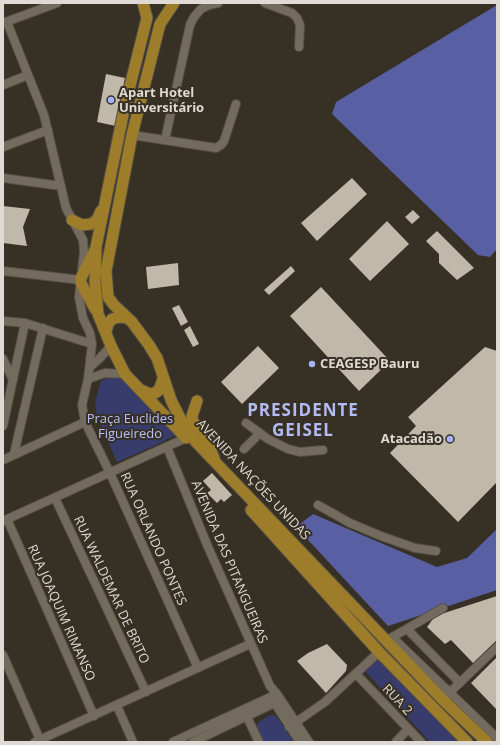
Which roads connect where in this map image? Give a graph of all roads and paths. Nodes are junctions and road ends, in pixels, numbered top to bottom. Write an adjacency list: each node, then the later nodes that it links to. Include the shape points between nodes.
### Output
1 (56, 3): 6 (street)
2 (143, 3): 17 (main road, AVENIDA NAÇÕES UNIDAS, via 147,18 124,110)
3 (174, 3): 12 (main road, AVENIDA NAÇÕES UNIDAS, via 160,24)
4 (218, 3): 13 (street, via 201,9 190,25)
5 (265, 3): 7 (street, via 292,13 296,18 300,25)
6 (5, 22): 8 (street)
7 (299, 47)
8 (28, 75): 9 (street); 11 (street)
9 (3, 85)
10 (236, 104): 13 (street, via 224,141 216,148)
11 (48, 130): 14 (street); 16 (street)
12 (132, 135): 13 (street); 23 (main road, AVENIDA NAÇÕES UNIDAS, via 106,271 108,297)
13 (165, 140)
14 (3, 147)
15 (3, 178): 16 (street)
16 (61, 186): 18 (street, via 66,208)
17 (106, 201): 18 (main road, via 97,220 91,224 82,225); 19 (main road, AVENIDA NAÇÕES UNIDAS)
18 (72, 220): 21 (street, via 83,240)
19 (96, 247): 21 (main road); 22 (main road, AVENIDA NAÇÕES UNIDAS, via 95,282)
20 (3, 271): 21 (street)
21 (81, 280): 22 (main road); 28 (street, via 79,297)
22 (98, 314): 27 (main road, AVENIDA NAÇÕES UNIDAS)
23 (127, 318): 27 (main road, via 112,319); 34 (main road, AVENIDA NAÇÕES UNIDAS, via 140,331 157,358)
24 (3, 321): 25 (street)
25 (25, 323): 26 (street); 35 (street)
26 (43, 328): 28 (street); 45 (street)
27 (106, 332): 29 (main road, AVENIDA NAÇÕES UNIDAS)
28 (92, 344): 31 (street, RUA ORLANDO PONTES)
29 (111, 346): 31 (street); 32 (main road, AVENIDA NAÇÕES UNIDAS)
30 (3, 359): 35 (street)
31 (90, 366): 33 (street, RUA ORLANDO PONTES)
32 (129, 378): 33 (street, via 105,373); 34 (main road, via 150,394 159,390); 41 (main road, AVENIDA NAÇÕES UNIDAS)
33 (88, 379): 37 (street, RUA ORLANDO PONTES, via 82,405)
34 (163, 379): 47 (main road, AVENIDA NAÇÕES UNIDAS, via 186,430)
35 (13, 380): 39 (street)
36 (196, 401): 47 (main road, via 192,420 204,434)
37 (85, 422): 45 (street); 48 (street, RUA ORLANDO PONTES)
38 (246, 423): 40 (street)
39 (3, 426)
40 (260, 433): 43 (street); 44 (street, via 288,449 300,452)
41 (186, 438): 42 (street); 58 (main road, AVENIDA NAÇÕES UNIDAS)
42 (167, 447): 48 (street); 56 (street, AVENIDA DAS PITANGUEIRAS)
43 (244, 449)
44 (323, 450)
45 (14, 454): 46 (street)
46 (3, 460)
47 (216, 464): 55 (main road, AVENIDA NAÇÕES UNIDAS)
48 (110, 473): 49 (street); 60 (street, RUA ORLANDO PONTES)
49 (55, 498): 51 (street); 63 (street, RUA WALDEMAR DE BRITO)
50 (318, 505): 52 (street, via 350,523 381,536 415,548)
51 (5, 520): 67 (street, RUA JOAQUIM RIMANSO)
52 (436, 551)
53 (443, 608): 54 (street)
54 (407, 628): 55 (street); 62 (street)
55 (389, 639): 64 (main road, AVENIDA NAÇÕES UNIDAS)
56 (250, 644): 60 (street); 65 (street, AVENIDA DAS PITANGUEIRAS)
57 (497, 647): 62 (street)
58 (379, 652): 61 (street); 81 (main road, AVENIDA NAÇÕES UNIDAS)
59 (3, 655): 72 (street)
60 (198, 668): 63 (street)
61 (356, 674): 69 (street, via 325,702); 70 (street, RUA 2)
62 (460, 683): 64 (street)
63 (146, 692): 66 (street)
64 (446, 696): 71 (street); 82 (main road, AVENIDA NAÇÕES UNIDAS)
65 (276, 699): 68 (street); 69 (street, AVENIDA DAS PITANGUEIRAS); 75 (street)
66 (117, 706): 67 (street); 74 (street)
67 (94, 716): 72 (street)
68 (247, 717): 73 (street); 76 (street)
69 (292, 725): 77 (street, AVENIDA DAS PITANGUEIRAS); 78 (street, AVENIDA DAS PITANGUEIRAS)
70 (408, 729): 79 (street); 80 (street, RUA 2)
71 (497, 738)
72 (37, 741)
73 (195, 741)
74 (133, 742)
75 (174, 742)
76 (259, 742)
77 (300, 742)
78 (309, 742)
79 (396, 742)
80 (421, 742)
81 (467, 742)
82 (487, 742)

